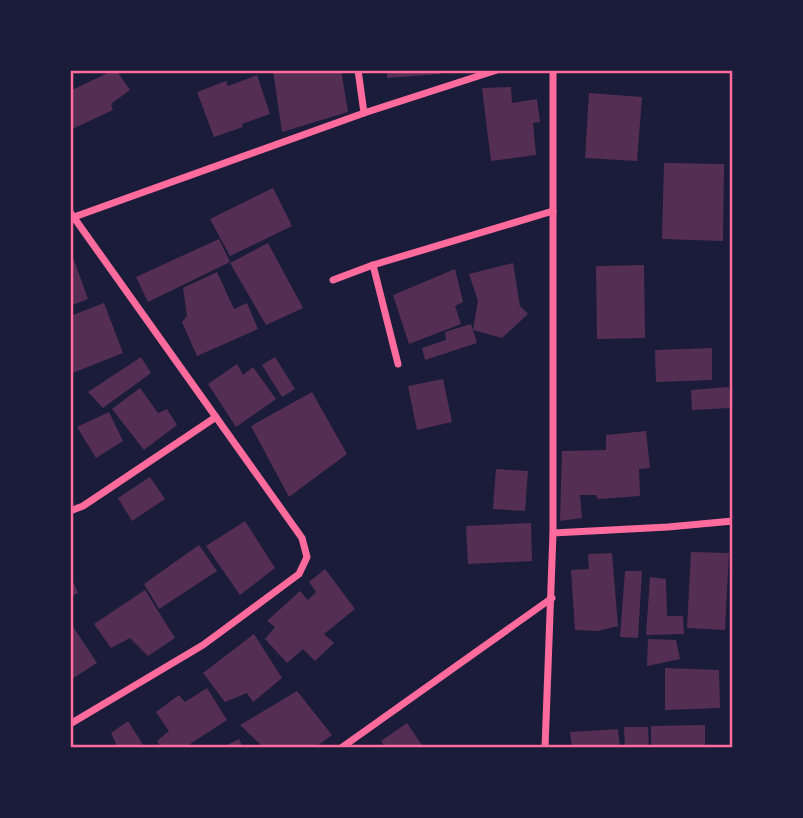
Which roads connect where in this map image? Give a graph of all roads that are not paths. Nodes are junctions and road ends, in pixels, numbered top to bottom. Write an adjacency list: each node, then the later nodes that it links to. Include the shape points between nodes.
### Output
1 (358, 70): 4 (street)
2 (497, 70): 4 (street)
3 (553, 70): 5 (street)
4 (364, 113): 6 (street)
5 (553, 211): 7 (street); 13 (street)
6 (72, 214): 10 (street)
7 (373, 265): 8 (street); 9 (street)
8 (333, 279)
9 (398, 364)
10 (216, 417): 11 (street); 15 (street, via 302,538 307,557 299,574 203,645)
11 (70, 511)
12 (733, 521): 13 (street)
13 (553, 533): 14 (street)
14 (552, 598): 16 (street); 17 (street)
15 (70, 724)
16 (341, 748)
17 (545, 748)

